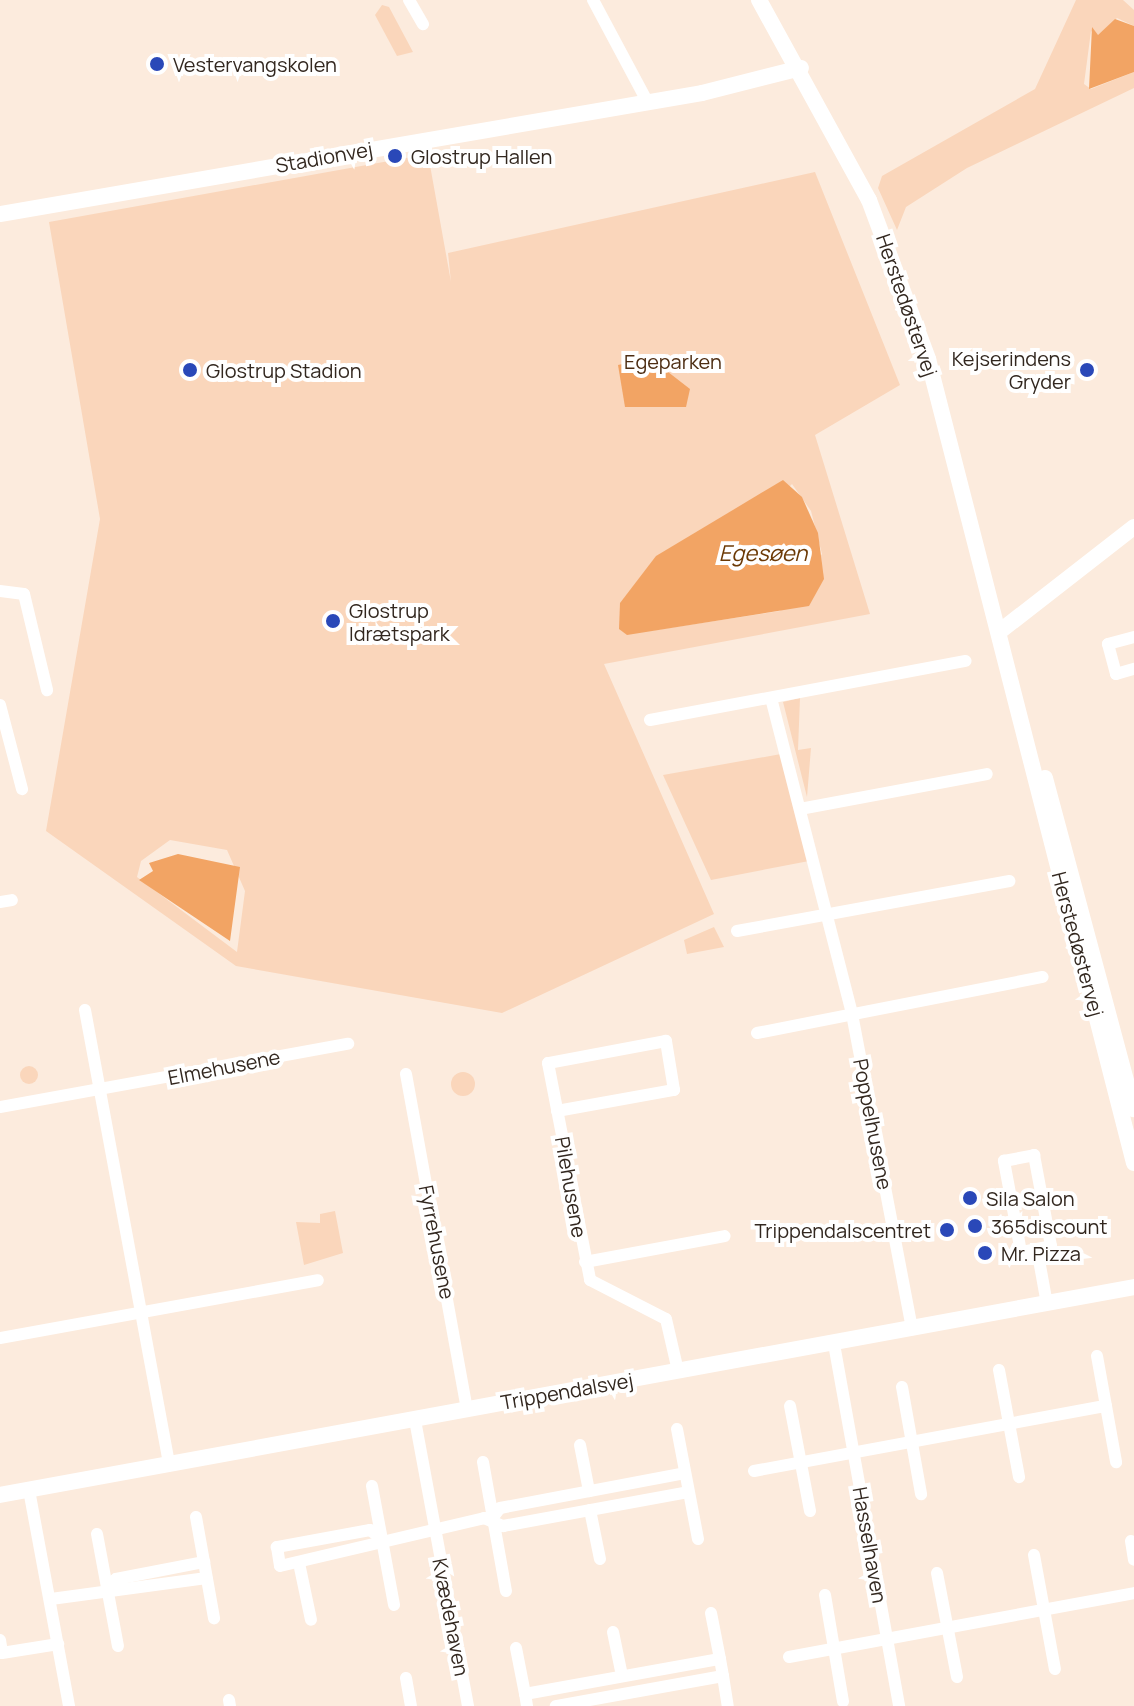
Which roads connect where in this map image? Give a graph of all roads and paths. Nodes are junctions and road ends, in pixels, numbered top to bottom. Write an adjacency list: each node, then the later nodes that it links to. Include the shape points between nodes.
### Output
1 (409, 0): 4 (street)
2 (593, 0): 6 (street)
3 (759, 0): 5 (street, Herstedøstervej)
4 (423, 24)
5 (801, 68): 6 (street, Stadionvej); 10 (street, Herstedøstervej, via 869,200 910,305)
6 (647, 101): 7 (street, Stadionvej)
7 (0, 214)
8 (1134, 527): 10 (street)
9 (0, 591): 14 (street, via 24,594)
10 (999, 632): 32 (street, Herstedøstervej, via 1013,660); 34 (street, Herstedøstervej)
11 (1134, 637): 13 (street, via 1108,644 1116,674)
12 (966, 661): 15 (street)
13 (1134, 669)
14 (47, 690)
15 (771, 698): 17 (street); 20 (street, Poppelhusene)
16 (0, 705): 19 (street)
17 (650, 720)
18 (987, 774): 20 (street)
19 (22, 789)
20 (800, 809): 22 (street, Poppelhusene)
21 (1009, 881): 22 (street)
22 (826, 915): 23 (street); 26 (street, Poppelhusene)
23 (737, 931)
24 (1043, 977): 26 (street)
25 (85, 1010): 30 (street)
26 (852, 1014): 27 (street); 42 (street, Poppelhusene)
27 (757, 1033)
28 (348, 1044): 30 (street, Elmehusene)
29 (406, 1074): 49 (street, Fyrrehusene)
30 (100, 1090): 31 (street, Elmehusene); 41 (street)
31 (0, 1107)
32 (1134, 1109)
33 (557, 1111): 33 (street, Pilehusene, via 674,1090 666,1041 548,1063); 37 (street, Pilehusene)
34 (1134, 1163)
35 (725, 1236): 37 (street, Pilehusene)
36 (1038, 1255): 36 (street, via 1051,1246 1034,1155 1004,1161 1021,1252); 40 (street)
37 (585, 1262): 46 (street, Pilehusene, via 595,1286 663,1316)
38 (318, 1280): 41 (street)
39 (1134, 1287): 40 (street, Trippendalsvej)
40 (1046, 1297): 42 (street, Trippendalsvej)
41 (139, 1312): 43 (street); 61 (street)
42 (911, 1324): 44 (street, Trippendalsvej)
43 (0, 1338)
44 (834, 1344): 46 (street, Trippendalsvej); 57 (street, Hasselhaven)
45 (1097, 1356): 51 (street)
46 (677, 1364): 49 (street, Trippendalsvej)
47 (999, 1370): 53 (street)
48 (902, 1387): 55 (street)
49 (466, 1404): 52 (street, Trippendalsvej)
50 (790, 1406): 59 (street)
51 (1106, 1406): 53 (street); 60 (street)
52 (415, 1420): 61 (street, Trippendalsvej); 75 (street, Kvædehaven)
53 (1009, 1424): 55 (street); 64 (street)
54 (677, 1429): 63 (street)
55 (913, 1441): 57 (street); 69 (street)
56 (580, 1445): 67 (street)
57 (853, 1452): 59 (street); 99 (street, Hasselhaven)
58 (483, 1462): 74 (street)
59 (801, 1462): 62 (street); 72 (street)
60 (1116, 1462)
61 (169, 1465): 66 (street, Trippendalsvej)
62 (754, 1471)
63 (685, 1473): 67 (street); 68 (street)
64 (1019, 1477)
65 (372, 1486): 77 (street)
66 (29, 1490): 70 (street, Trippendalsvej); 91 (street)
67 (589, 1491): 74 (street, via 500,1508)
68 (688, 1492): 71 (street); 78 (street)
69 (921, 1494)
70 (0, 1495)
71 (590, 1510): 74 (street, via 503,1526); 81 (street)
72 (810, 1511)
73 (196, 1517): 83 (street)
74 (493, 1517): 75 (street); 88 (street)
75 (434, 1528): 77 (street); 117 (street, Kvædehaven)
76 (97, 1534): 87 (street)
77 (382, 1539): 84 (street, via 374,1549); 84 (street, via 370,1530 277,1547 280,1566); 92 (street)
78 (698, 1539)
79 (1131, 1541): 82 (street)
80 (1034, 1555): 93 (street)
81 (600, 1559)
82 (1134, 1560)
83 (204, 1562): 86 (street); 87 (street, via 116,1579)
84 (299, 1563): 96 (street)
85 (937, 1573): 97 (street)
86 (207, 1578): 87 (street, via 119,1595); 95 (street)
87 (108, 1588): 91 (street); 102 (street)
88 (506, 1591)
89 (1134, 1593): 93 (street)
90 (825, 1595): 104 (street)
91 (51, 1599): 101 (street)
92 (394, 1605)
93 (1044, 1610): 97 (street); 107 (street)
94 (711, 1613): 106 (street)
95 (214, 1618)
96 (311, 1620)
97 (947, 1627): 99 (street); 110 (street)
98 (613, 1632): 108 (street)
99 (887, 1639): 104 (street); 121 (street, Hasselhaven)
100 (0, 1640): 101 (street, via 2,1653)
101 (58, 1644): 115 (street)
102 (118, 1646)
103 (516, 1648): 113 (street)
104 (834, 1648): 105 (street); 114 (street)
105 (789, 1657)
106 (720, 1659): 108 (street); 109 (street)
107 (1055, 1669)
108 (622, 1676): 113 (street)
109 (723, 1676): 112 (street); 120 (street)
110 (957, 1677)
111 (406, 1678): 116 (street)
112 (626, 1700): 119 (street)
113 (526, 1701): 118 (street)
114 (843, 1701)
115 (69, 1706)
116 (411, 1706)
117 (468, 1706)
118 (512, 1706)
119 (556, 1706)
120 (728, 1706)
121 (899, 1706)

